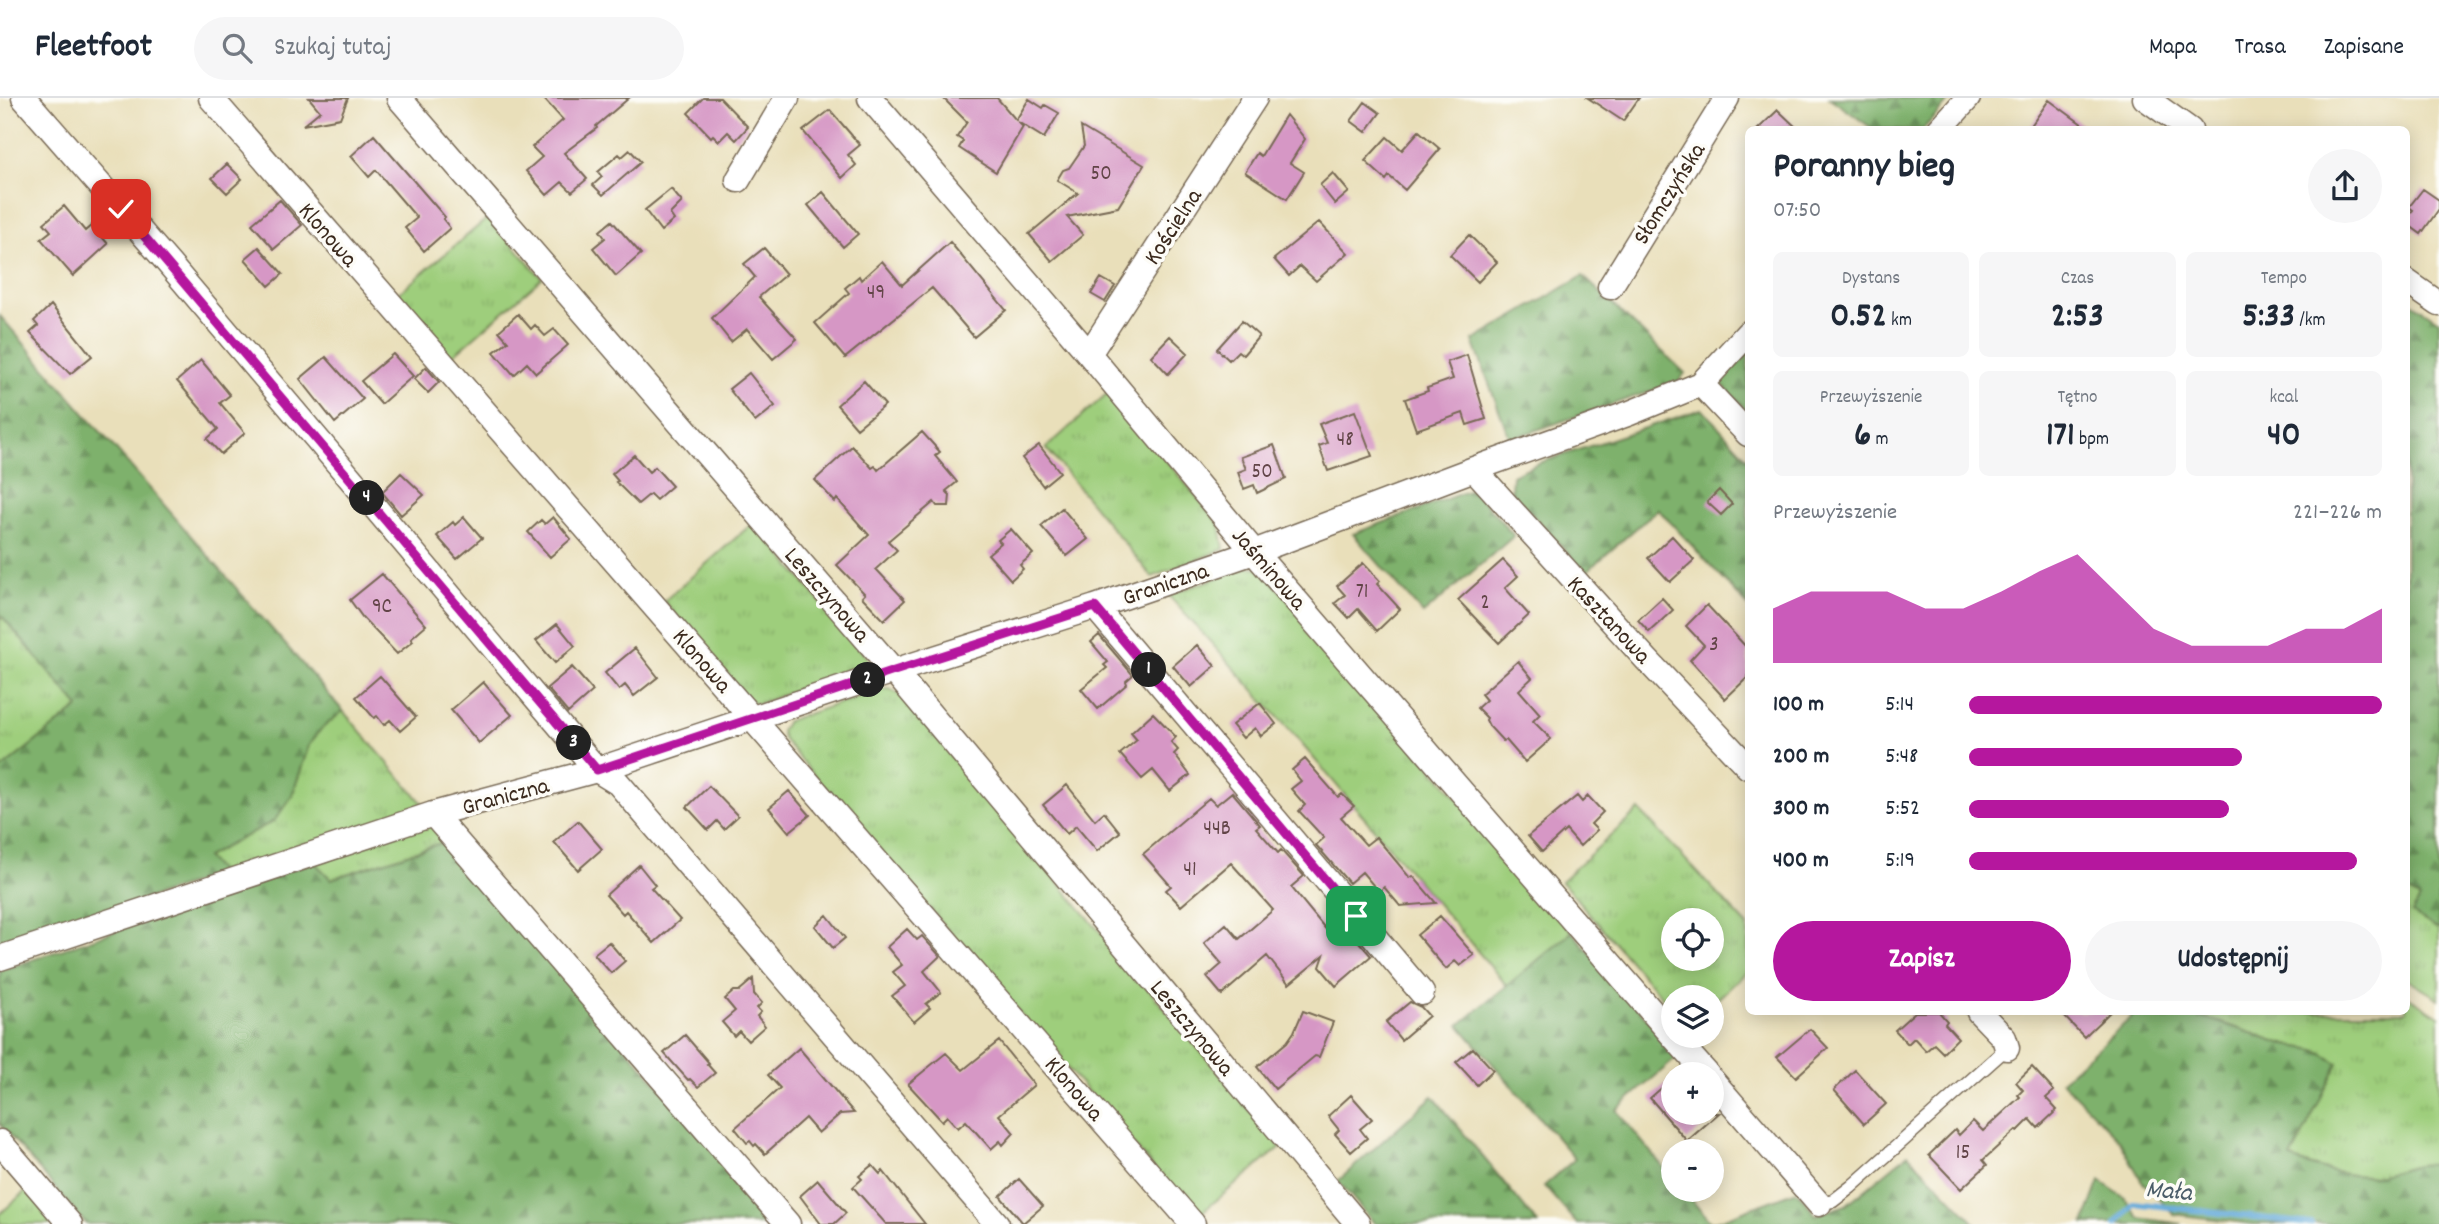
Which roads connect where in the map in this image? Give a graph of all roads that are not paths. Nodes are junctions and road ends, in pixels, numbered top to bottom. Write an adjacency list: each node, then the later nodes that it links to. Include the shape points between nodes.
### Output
1 (24, 98): 26 (street)
2 (211, 98): 24 (street, Klonowa)
3 (399, 98): 23 (street, Leszczynowa)
4 (787, 98): 12 (street)
5 (870, 98): 17 (street, Jaśminowa)
6 (1255, 98): 17 (street, Kościelna)
7 (1727, 98): 14 (street, Słomczyńska)
8 (1968, 98): 10 (street)
9 (2145, 98): 11 (street)
10 (1942, 126)
11 (2184, 126)
12 (738, 180)
13 (2410, 284): 15 (street)
14 (1609, 287)
15 (2439, 304)
16 (1745, 336): 18 (street, Graniczna)
17 (1089, 354): 21 (street, Jaśminowa)
18 (1701, 384): 19 (street); 20 (street, Graniczna)
19 (1745, 431)
20 (1474, 469): 21 (street, Graniczna); 25 (street, Kasztanowa)
21 (1254, 552): 22 (street, Graniczna); 31 (street, Jaśminowa)
22 (1095, 607): 23 (street, Graniczna); 29 (street)
23 (894, 671): 24 (street, Graniczna); 42 (street, Leszczynowa)
24 (754, 719): 26 (street, Graniczna); 41 (street, Klonowa)
25 (1745, 764)
26 (597, 770): 27 (street, Graniczna); 40 (street, via 618,783)
27 (433, 814): 28 (street, Graniczna); 39 (street, Graniczna)
28 (0, 958)
29 (1422, 993)
30 (1982, 1015): 33 (street, via 2004,1038)
31 (1661, 1022)
32 (1684, 1048): 34 (street, Jaśminowa)
33 (2007, 1048): 37 (lane, via 1851,1187 1833,1201)
34 (1696, 1062)
35 (1724, 1094): 37 (street)
36 (0, 1142): 38 (street)
37 (1819, 1204)
38 (70, 1224)
39 (788, 1224)
40 (996, 1224)
41 (1193, 1224)
42 (1358, 1224)

